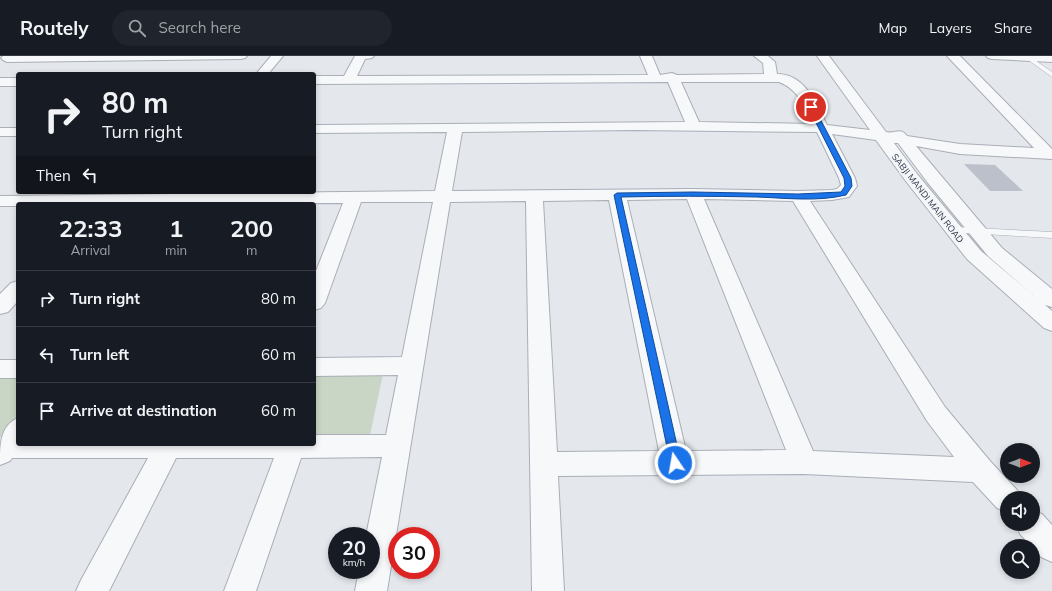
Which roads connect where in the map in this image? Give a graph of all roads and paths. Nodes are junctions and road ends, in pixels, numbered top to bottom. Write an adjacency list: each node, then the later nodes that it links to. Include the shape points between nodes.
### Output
1 (182, 56): 2 (street); 11 (street)
2 (241, 56)
3 (277, 56): 14 (street)
4 (368, 56): 19 (street, via 361,56)
5 (646, 56): 17 (street)
6 (760, 56): 16 (street, via 769,62)
7 (823, 56): 29 (street, SABJI MANDI MAIN ROAD)
8 (839, 56): 30 (street)
9 (953, 56): 31 (street)
10 (992, 56): 12 (street)
11 (6, 58)
12 (1029, 58): 13 (street); 15 (lane)
13 (1052, 58)
14 (264, 72)
15 (1052, 75)
16 (771, 77): 18 (street); 26 (street, via 792,82 802,89)
17 (655, 78): 18 (street); 19 (street)
18 (672, 78): 23 (street)
19 (349, 79): 20 (street)
20 (316, 80)
21 (0, 82): 22 (street)
22 (16, 82)
23 (694, 126): 25 (street); 26 (street)
24 (316, 128): 25 (street)
25 (455, 128): 34 (street)
26 (821, 128): 29 (street); 36 (street, via 849,186 843,193)
27 (0, 132): 28 (street)
28 (16, 132)
29 (880, 136): 30 (street); 43 (street, SABJI MANDI MAIN ROAD)
30 (904, 141): 31 (street, via 960,149); 44 (street)
31 (1050, 154)
32 (693, 194): 33 (street); 36 (street); 62 (street)
33 (617, 195): 35 (street); 63 (street)
34 (443, 196): 35 (street); 37 (street); 51 (street)
35 (534, 196): 64 (street)
36 (798, 196): 65 (street, via 936,414)
37 (354, 197): 40 (street); 47 (street)
38 (12, 198): 41 (street); 42 (street)
39 (188, 201): 40 (street); 41 (street)
40 (269, 201)
41 (99, 202)
42 (0, 212)
43 (954, 230): 44 (lane); 50 (street, SABJI MANDI MAIN ROAD, via 974,254)
44 (978, 231): 45 (lane); 48 (street, via 995,252)
45 (1052, 235)
46 (16, 290): 49 (street)
47 (316, 298)
48 (1052, 300)
49 (0, 307)
50 (1052, 323)
51 (412, 366): 52 (street); 59 (street)
52 (316, 367)
53 (0, 369): 54 (street)
54 (16, 369)
55 (6, 444): 56 (street)
56 (16, 444)
57 (150, 446): 60 (street)
58 (254, 446): 60 (street); 61 (street)
59 (398, 446): 61 (street); 71 (street)
60 (168, 447): 69 (street)
61 (290, 447): 70 (street)
62 (804, 462): 63 (street); 65 (street)
63 (675, 463): 64 (street)
64 (544, 464): 72 (street)
65 (980, 470): 66 (street)
66 (1000, 491)
67 (1037, 531): 68 (street)
68 (1052, 547)
69 (92, 591)
70 (240, 591)
71 (371, 591)
72 (548, 591)

